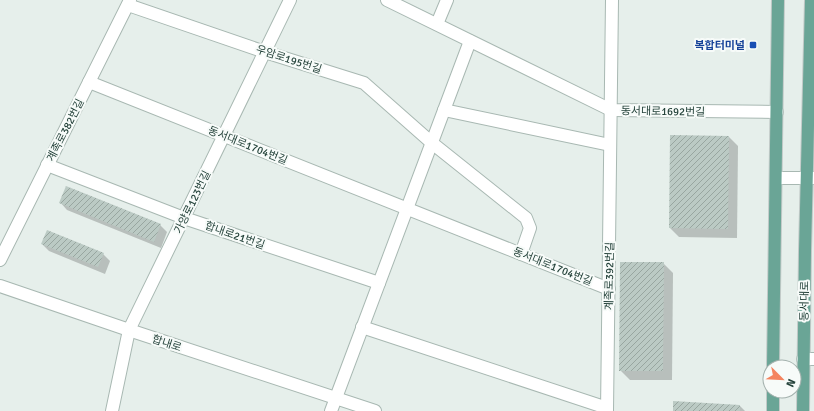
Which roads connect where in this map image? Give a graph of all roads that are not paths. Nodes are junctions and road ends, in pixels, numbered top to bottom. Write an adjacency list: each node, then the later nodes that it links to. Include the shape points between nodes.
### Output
1 (290, 0): 11 (street, 가양로123번길)
2 (387, 0): 8 (street, 동서대로1692번길)
3 (448, 0): 8 (street)
4 (612, 0): 14 (street, 계족로392번길)
5 (778, 0): 15 (main road)
6 (810, 0): 9 (main road, 동서대로)
7 (129, 2): 11 (street, 우암로195번길); 12 (street, 계족로382번길)
8 (436, 24): 10 (street, 동서대로1692번길)
9 (812, 40): 16 (main road, 동서대로)
10 (470, 41): 13 (street); 14 (street, 동서대로1692번길)
11 (265, 52): 17 (street, 가양로123번길); 19 (street, 우암로195번길, via 364,82)
12 (89, 82): 17 (street, 동서대로1704번길); 21 (street, 계족로382번길)
13 (444, 110): 19 (street); 20 (street)
14 (611, 110): 15 (street, 동서대로1692번길); 20 (street, 계족로392번길)
15 (777, 112): 22 (main road)
16 (808, 120): 18 (main road); 23 (main road, 동서대로)
17 (224, 135): 24 (street, 동서대로1704번길); 25 (street, 가양로123번길)
18 (814, 136)
19 (432, 143): 24 (street); 28 (street, 우암로195번길, via 526,218 530,228)
20 (610, 145): 32 (street, 계족로392번길)
21 (48, 165): 25 (street, 합내로21번길); 29 (street, 계족로382번길)
22 (776, 178): 23 (street); 35 (main road)
23 (810, 178): 27 (main road, 동서대로)
24 (407, 208): 28 (street, 동서대로1704번길); 30 (street)
25 (184, 218): 30 (street, 합내로21번길); 34 (street, 가양로123번길)
26 (814, 226): 27 (main road)
27 (805, 251): 36 (main road, 동서대로)
28 (521, 254): 32 (street, 동서대로1704번길)
29 (0, 260)
30 (379, 283): 33 (street)
31 (0, 286): 34 (street, 합내로)
32 (609, 289): 39 (street, 계족로392번길)
33 (362, 327): 37 (street); 39 (street, 계족로392번길)
34 (130, 330): 37 (street, 합내로); 40 (street, 가양로123번길)
35 (774, 359)
36 (808, 359): 44 (main road, 동서대로)
37 (335, 399): 41 (street); 42 (street, 합내로)
38 (773, 399): 43 (main road)
39 (607, 409)
40 (112, 411)
41 (331, 411)
42 (375, 411)
43 (773, 411)
44 (803, 411)

